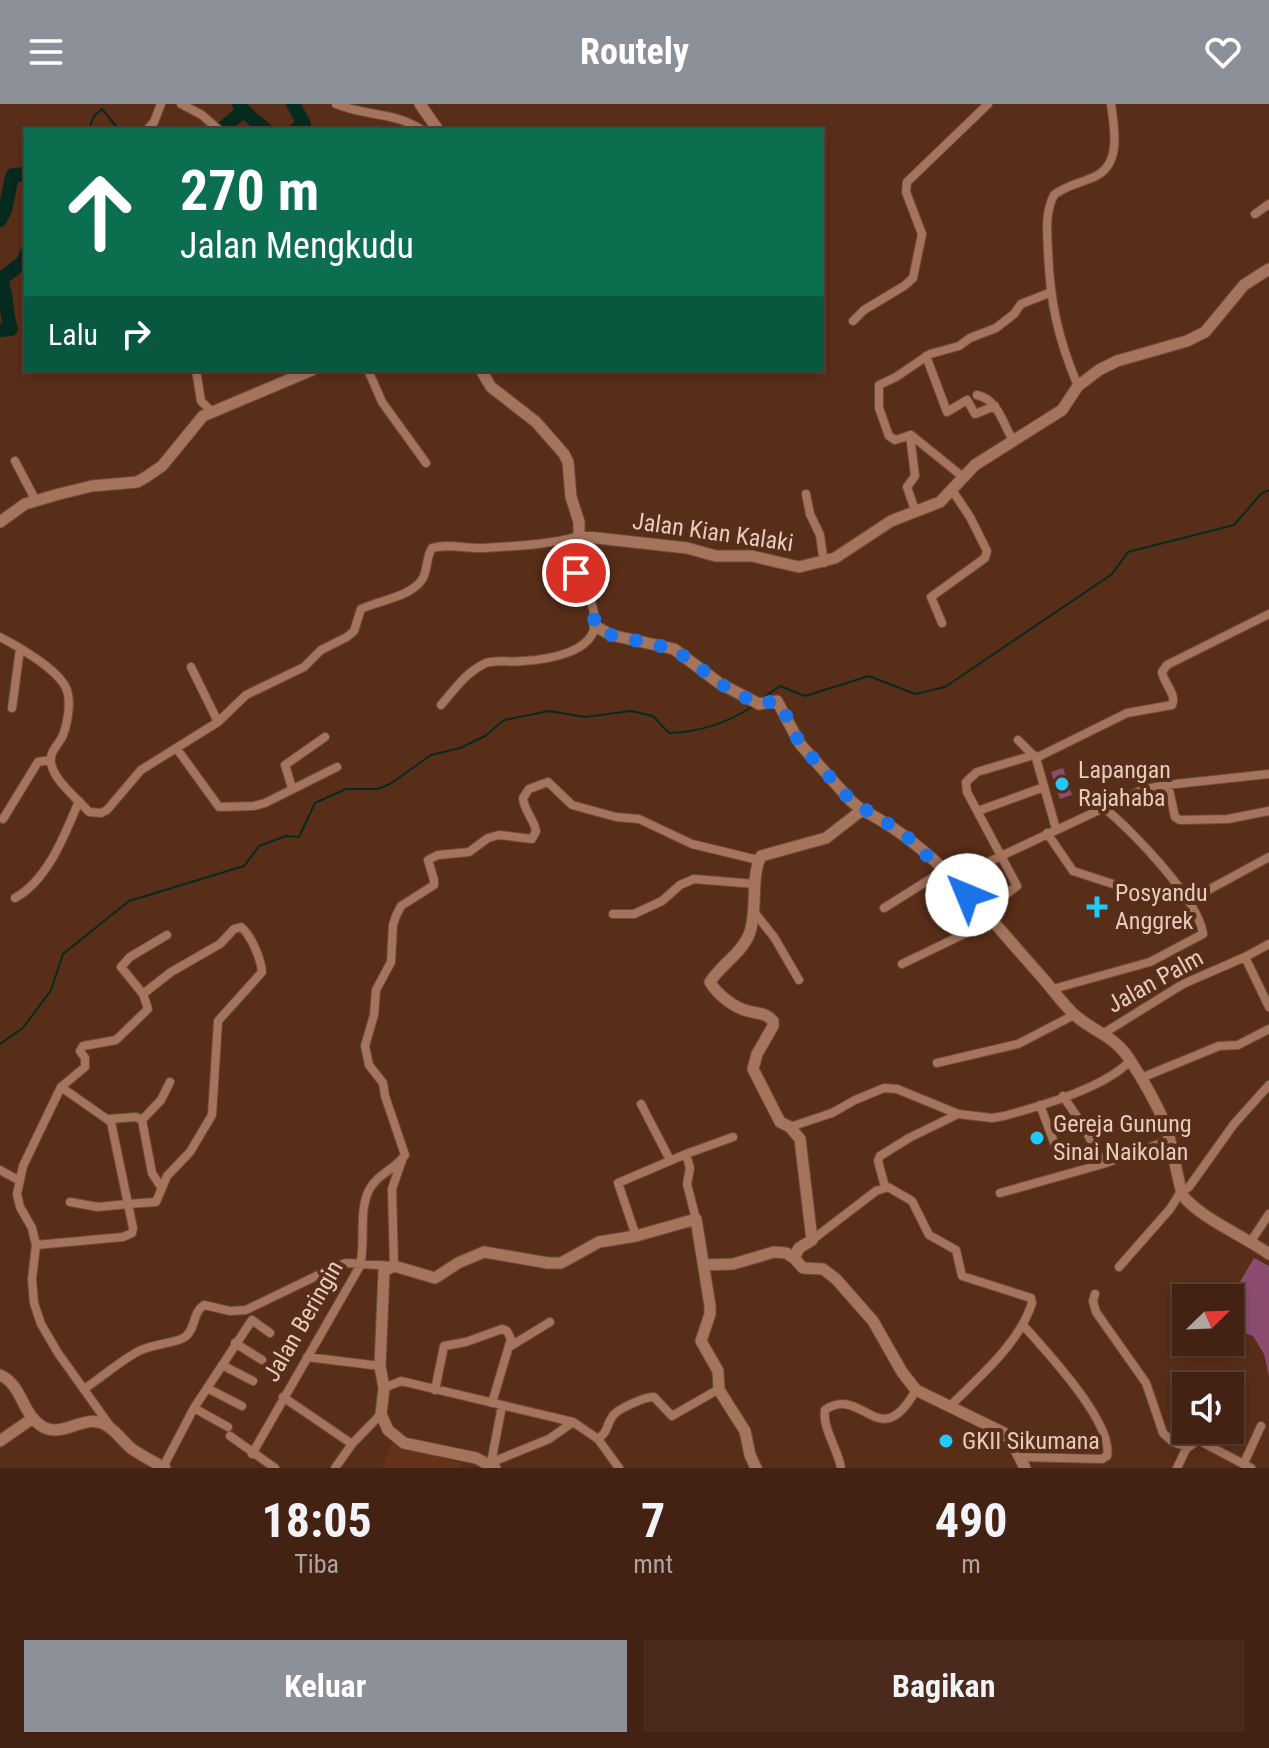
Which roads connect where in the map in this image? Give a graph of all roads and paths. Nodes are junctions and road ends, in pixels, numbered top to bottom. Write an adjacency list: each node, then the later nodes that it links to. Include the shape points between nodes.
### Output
1 (161, 104): 7 (street)
2 (181, 104): 8 (street)
3 (336, 104): 9 (street, via 403,119)
4 (420, 104): 10 (street)
5 (988, 104): 15 (street, via 908,180 906,189 922,234 913,278)
6 (1111, 104): 14 (street, via 1115,141 1110,161 1098,175 1052,197 1047,221)
7 (149, 128)
8 (217, 128)
9 (419, 128)
10 (437, 128)
11 (1269, 204): 12 (street)
12 (1255, 214)
13 (1269, 269): 21 (street, Jalan Kian Kalaki, via 1244,285 1205,332 1117,361)
14 (1049, 293): 16 (street, via 1023,302 1007,320 959,346); 21 (street)
15 (853, 321)
16 (926, 356): 23 (street, via 947,412 967,400 975,414); 25 (street, via 879,385 886,433 895,440)
17 (196, 372): 24 (street, via 201,401)
18 (307, 372): 24 (street)
19 (369, 372): 28 (street, via 382,402)
20 (482, 372): 35 (street, via 491,387 536,422 564,454)
21 (1078, 386): 26 (street, Jalan Kian Kalaki, via 1062,410)
22 (977, 395): 23 (street)
23 (995, 406): 26 (street)
24 (211, 411): 32 (street, via 162,466 137,482 92,486)
25 (909, 434): 29 (street); 33 (street, via 915,476 907,487)
26 (1014, 442): 29 (street, Jalan Kian Kalaki)
27 (15, 461): 32 (street)
28 (426, 463)
29 (963, 477): 30 (street, Jalan Kian Kalaki)
30 (952, 490): 33 (street, Jalan Kian Kalaki); 39 (street, via 987,551 985,558 931,597)
31 (808, 496): 37 (street)
32 (36, 501): 34 (street)
33 (916, 513): 37 (street, Jalan Kian Kalaki, via 891,521)
34 (0, 522)
35 (579, 536): 36 (street); 37 (street, Jalan Kian Kalaki, via 716,556 752,556 799,567)
36 (559, 542): 40 (street, via 566,545); 46 (street, via 432,548 419,583 361,609 347,637 321,650 304,667 246,695)
37 (824, 563)
38 (1269, 614): 50 (street, via 1167,665 1162,672 1172,705 1127,713)
39 (942, 623)
40 (595, 626): 44 (street, via 585,642 560,656 490,662 471,670); 59 (street, via 611,635 674,649 719,683 759,704 780,703 800,744)
41 (0, 637): 42 (street)
42 (20, 649): 45 (street); 51 (street, via 64,684 68,694 64,732)
43 (191, 667): 46 (street)
44 (441, 705)
45 (12, 708)
46 (218, 722): 49 (street)
47 (325, 737): 56 (street, via 285,765)
48 (1018, 740): 50 (street)
49 (177, 749): 56 (street, via 219,807 254,806); 57 (street, via 141,770 107,810 89,812)
50 (1035, 756): 55 (street); 60 (street, via 968,778 967,792)
51 (50, 760): 57 (street); 62 (street, via 38,762)
52 (337, 767): 56 (street)
53 (1269, 774): 54 (street)
54 (1168, 785): 58 (street, via 1142,790); 63 (street, via 1175,817)
55 (1044, 787): 60 (street); 65 (street)
56 (292, 788)
57 (79, 801): 72 (street, via 40,875)
58 (1104, 808): 65 (street); 73 (street, via 1146,848)
59 (862, 810): 68 (street, via 826,838 769,852); 69 (street, via 911,840)
60 (978, 811): 66 (street)
61 (1269, 811): 63 (street)
62 (3, 819)
63 (1195, 820): 64 (street)
64 (1207, 829)
65 (1051, 831): 66 (street); 71 (street, via 1073,871)
66 (1003, 856): 69 (street); 77 (street, via 1017,886)
67 (1269, 857): 73 (street)
68 (758, 860): 70 (street); 106 (street, via 692,844 639,819 572,805 548,782 529,789 523,798 535,823 532,839 499,835 469,852 428,860 434,885 401,906 396,916 391,962 376,990 365,1046 369,1065 383,1083 405,1153)
69 (947, 875): 74 (street); 77 (street)
70 (755, 884): 75 (street); 76 (street, via 694,879 634,914)
71 (1113, 884)
72 (15, 898)
73 (1188, 901): 83 (street, via 1202,927 1201,936 1150,962)
74 (884, 908)
75 (754, 912): 82 (street); 101 (street, via 745,943 710,982 742,1009 773,1021 753,1069 780,1122)
76 (613, 914)
77 (987, 916): 81 (street); 83 (street)
78 (167, 935): 84 (street, via 121,967)
79 (1269, 944): 80 (street, Jalan Palm)
80 (1245, 957): 85 (street); 88 (street, Jalan Palm, via 1183,984)
81 (902, 964)
82 (799, 980)
83 (1053, 989): 86 (street)
84 (143, 994): 94 (street, via 148,1009 116,1040 83,1046 85,1067); 111 (street, via 237,928 246,931 261,965 252,986 218,1021 215,1100 207,1125)
85 (1269, 1007)
86 (1074, 1015): 88 (street); 90 (street, via 1018,1044)
87 (1269, 1029): 91 (street)
88 (1104, 1033): 89 (street)
89 (1130, 1061): 91 (street); 95 (street, via 1092,1087)
90 (937, 1063)
91 (1141, 1078): 103 (street)
92 (170, 1082): 100 (street)
93 (1269, 1085): 114 (street)
94 (61, 1087): 99 (street); 110 (street)
95 (1063, 1096): 97 (street); 108 (street)
96 (641, 1104): 107 (street)
97 (1040, 1105): 98 (street, via 992,1118); 104 (street)
98 (958, 1114): 101 (street, via 884,1088); 112 (street, via 880,1156)
99 (109, 1119): 100 (street); 116 (street)
100 (142, 1120): 111 (street, via 152,1173)
101 (790, 1127): 120 (street, via 800,1139)
102 (733, 1137): 105 (street)
103 (1170, 1140): 108 (street); 114 (street)
104 (1055, 1145)
105 (686, 1154): 107 (street); 118 (street)
106 (402, 1160): 126 (street, Jalan Beringin, via 381,1174 367,1194); 127 (street, via 392,1189)
107 (670, 1160): 119 (street, via 618,1183)
108 (1103, 1164): 113 (street)
109 (0, 1170): 110 (street)
110 (18, 1180): 122 (street, via 18,1200)
111 (161, 1187): 116 (street, via 156,1202)
112 (885, 1187): 120 (street); 131 (street, via 912,1201 929,1235 956,1250 964,1278 1031,1298)
113 (1000, 1193)
114 (1180, 1193): 121 (street); 128 (street)
115 (70, 1202): 116 (street, via 88,1207)
116 (128, 1204): 122 (street, via 133,1228 129,1236)
117 (1269, 1214): 121 (street)
118 (696, 1219): 119 (street); 125 (street)
119 (636, 1236): 127 (street, via 599,1242 570,1260 548,1263 484,1252 430,1279)
120 (812, 1240): 124 (street)
121 (1251, 1241): 123 (street)
122 (36, 1245): 143 (street, via 36,1310)
123 (1269, 1254)
124 (794, 1258): 125 (street, via 774,1252 733,1264); 146 (street, via 803,1268 831,1273 873,1321)
125 (705, 1265): 144 (street, via 710,1314 701,1341 718,1371)
126 (360, 1266): 127 (street); 135 (street, Jalan Beringin); 143 (street, via 337,1266 246,1310 204,1305 185,1338 137,1352)
127 (394, 1266): 138 (street, via 383,1276)
128 (1119, 1267)
129 (1095, 1294): 161 (street, via 1096,1312 1146,1383 1163,1433)
130 (550, 1322): 134 (street)
131 (1023, 1325): 151 (street); 163 (street, via 1077,1388 1109,1454 1102,1459)
132 (270, 1333): 133 (street, via 252,1320)
133 (235, 1343): 136 (street); 137 (street)
134 (509, 1347): 145 (street, via 510,1334 502,1329 446,1344); 148 (street)
135 (307, 1357): 138 (street); 147 (street, Jalan Beringin)
136 (262, 1360)
137 (222, 1365): 140 (street); 141 (street)
138 (380, 1366): 142 (street)
139 (0, 1375): 154 (street, via 17,1388)
140 (253, 1381)
141 (207, 1388): 149 (street); 152 (street)
142 (384, 1388): 145 (street, via 401,1381); 153 (street)
143 (84, 1389): 157 (street)
144 (719, 1389): 158 (street, via 672,1416 648,1396 615,1413); 170 (street, via 745,1431)
145 (435, 1390): 148 (street)
146 (916, 1390): 151 (street); 171 (street, via 904,1410 891,1417 871,1416 850,1404 825,1410)
147 (283, 1397): 160 (street); 162 (street, Jalan Beringin)
148 (492, 1403): 150 (street)
149 (242, 1406)
150 (502, 1406): 155 (street); 164 (street)
151 (949, 1407): 163 (street, via 1004,1433)
152 (194, 1408): 162 (street); 166 (street)
153 (381, 1414): 160 (street); 164 (street, via 388,1430 404,1443)
154 (33, 1418): 157 (street, via 48,1429 89,1422 106,1424); 159 (street)
155 (573, 1422): 158 (street); 164 (street)
156 (1261, 1426): 165 (street)
157 (113, 1431): 166 (street)
158 (598, 1439): 169 (street)
159 (0, 1441)
160 (352, 1444): 168 (street)
161 (1188, 1447): 165 (street, via 1202,1441); 172 (street)
162 (252, 1454): 167 (street)
163 (1023, 1462)
164 (492, 1465)
165 (1248, 1466)
166 (164, 1468)
167 (275, 1468)
168 (335, 1468)
169 (619, 1468)
170 (756, 1468)
171 (841, 1468)
172 (1177, 1468)

